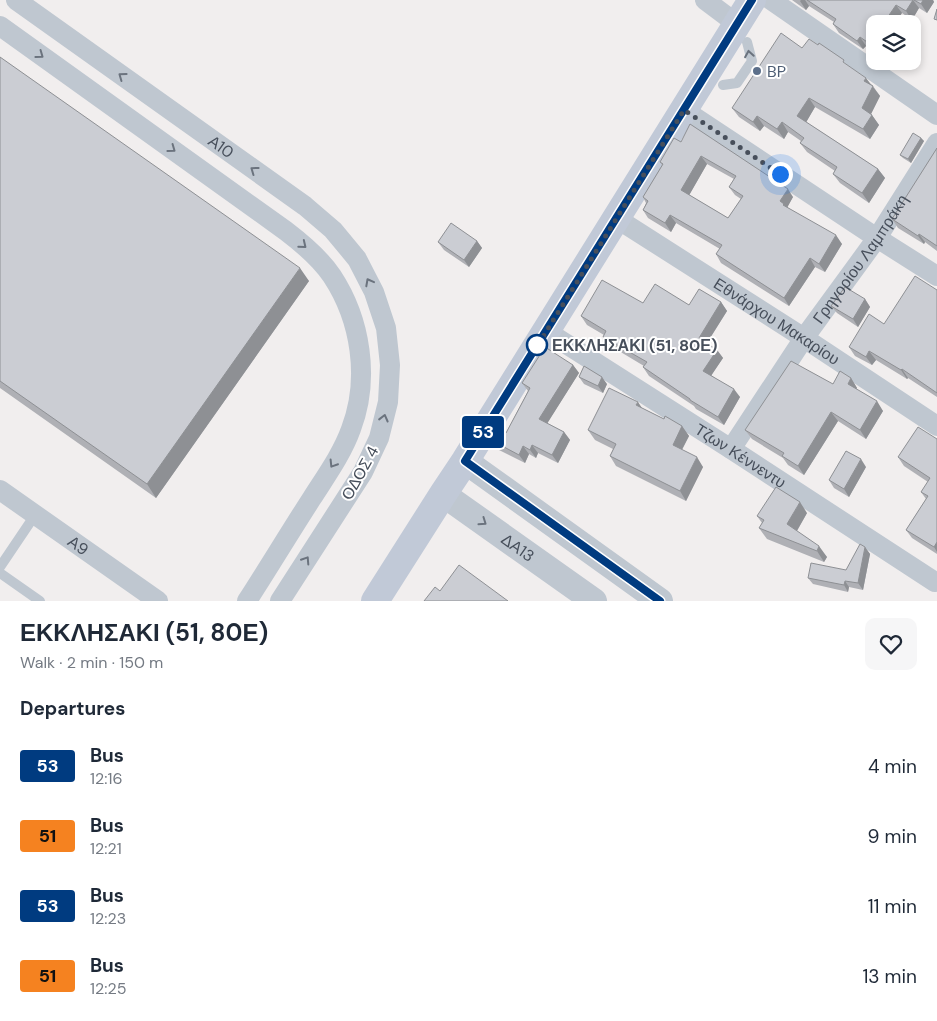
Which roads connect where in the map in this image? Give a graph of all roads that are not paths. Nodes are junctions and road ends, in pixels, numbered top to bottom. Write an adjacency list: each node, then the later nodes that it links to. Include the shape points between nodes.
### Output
1 (16, 0): 14 (street, Α10, one-way to 1, via 374,292 357,259 333,230 305,206)
2 (705, 0): 6 (street)
3 (752, 0): 6 (main road)
4 (771, 0): 9 (street)
5 (0, 26): 16 (street, Α10, one-way to 16, via 311,251 344,296)
6 (742, 33): 7 (lane, one-way to 6, via 737,83 752,61); 8 (main road)
7 (723, 85)
8 (684, 110): 11 (main road); 12 (street)
9 (937, 115)
10 (937, 143): 12 (street, Γρηγορίου Λαμπράκη)
11 (616, 218): 15 (main road); 17 (street, Εθνάρχου Μακαρίου)
12 (877, 238): 13 (street); 17 (street, Γρηγορίου Λαμπράκη)
13 (937, 276)
14 (386, 328): 30 (street, ΟΔΟΣ 4, one-way to 14, via 363,472 379,438 388,402 390,374)
15 (546, 331): 19 (street, Τζων Κέννεντυ); 20 (main road)
16 (358, 334): 29 (street, ΟΔΟΣ 4, one-way to 29, via 362,365 360,398 352,428 338,457)
17 (804, 338): 18 (street, Εθνάρχου Μακαρίου); 19 (street, Γρηγορίου Λαμπράκη)
18 (937, 426)
19 (731, 448): 26 (street, Τζων Κέννεντυ)
20 (465, 461): 22 (main road); 33 (street)
21 (0, 490): 23 (street, Α9)
22 (443, 494): 31 (main road); 32 (street, ΔΑ13, one-way to 32)
23 (35, 515): 24 (lane); 28 (street, Α9)
24 (0, 567)
25 (0, 573): 27 (lane)
26 (935, 582)
27 (40, 601)
28 (158, 601)
29 (247, 601)
30 (280, 601)
31 (375, 601)
32 (594, 601)
33 (660, 601)

